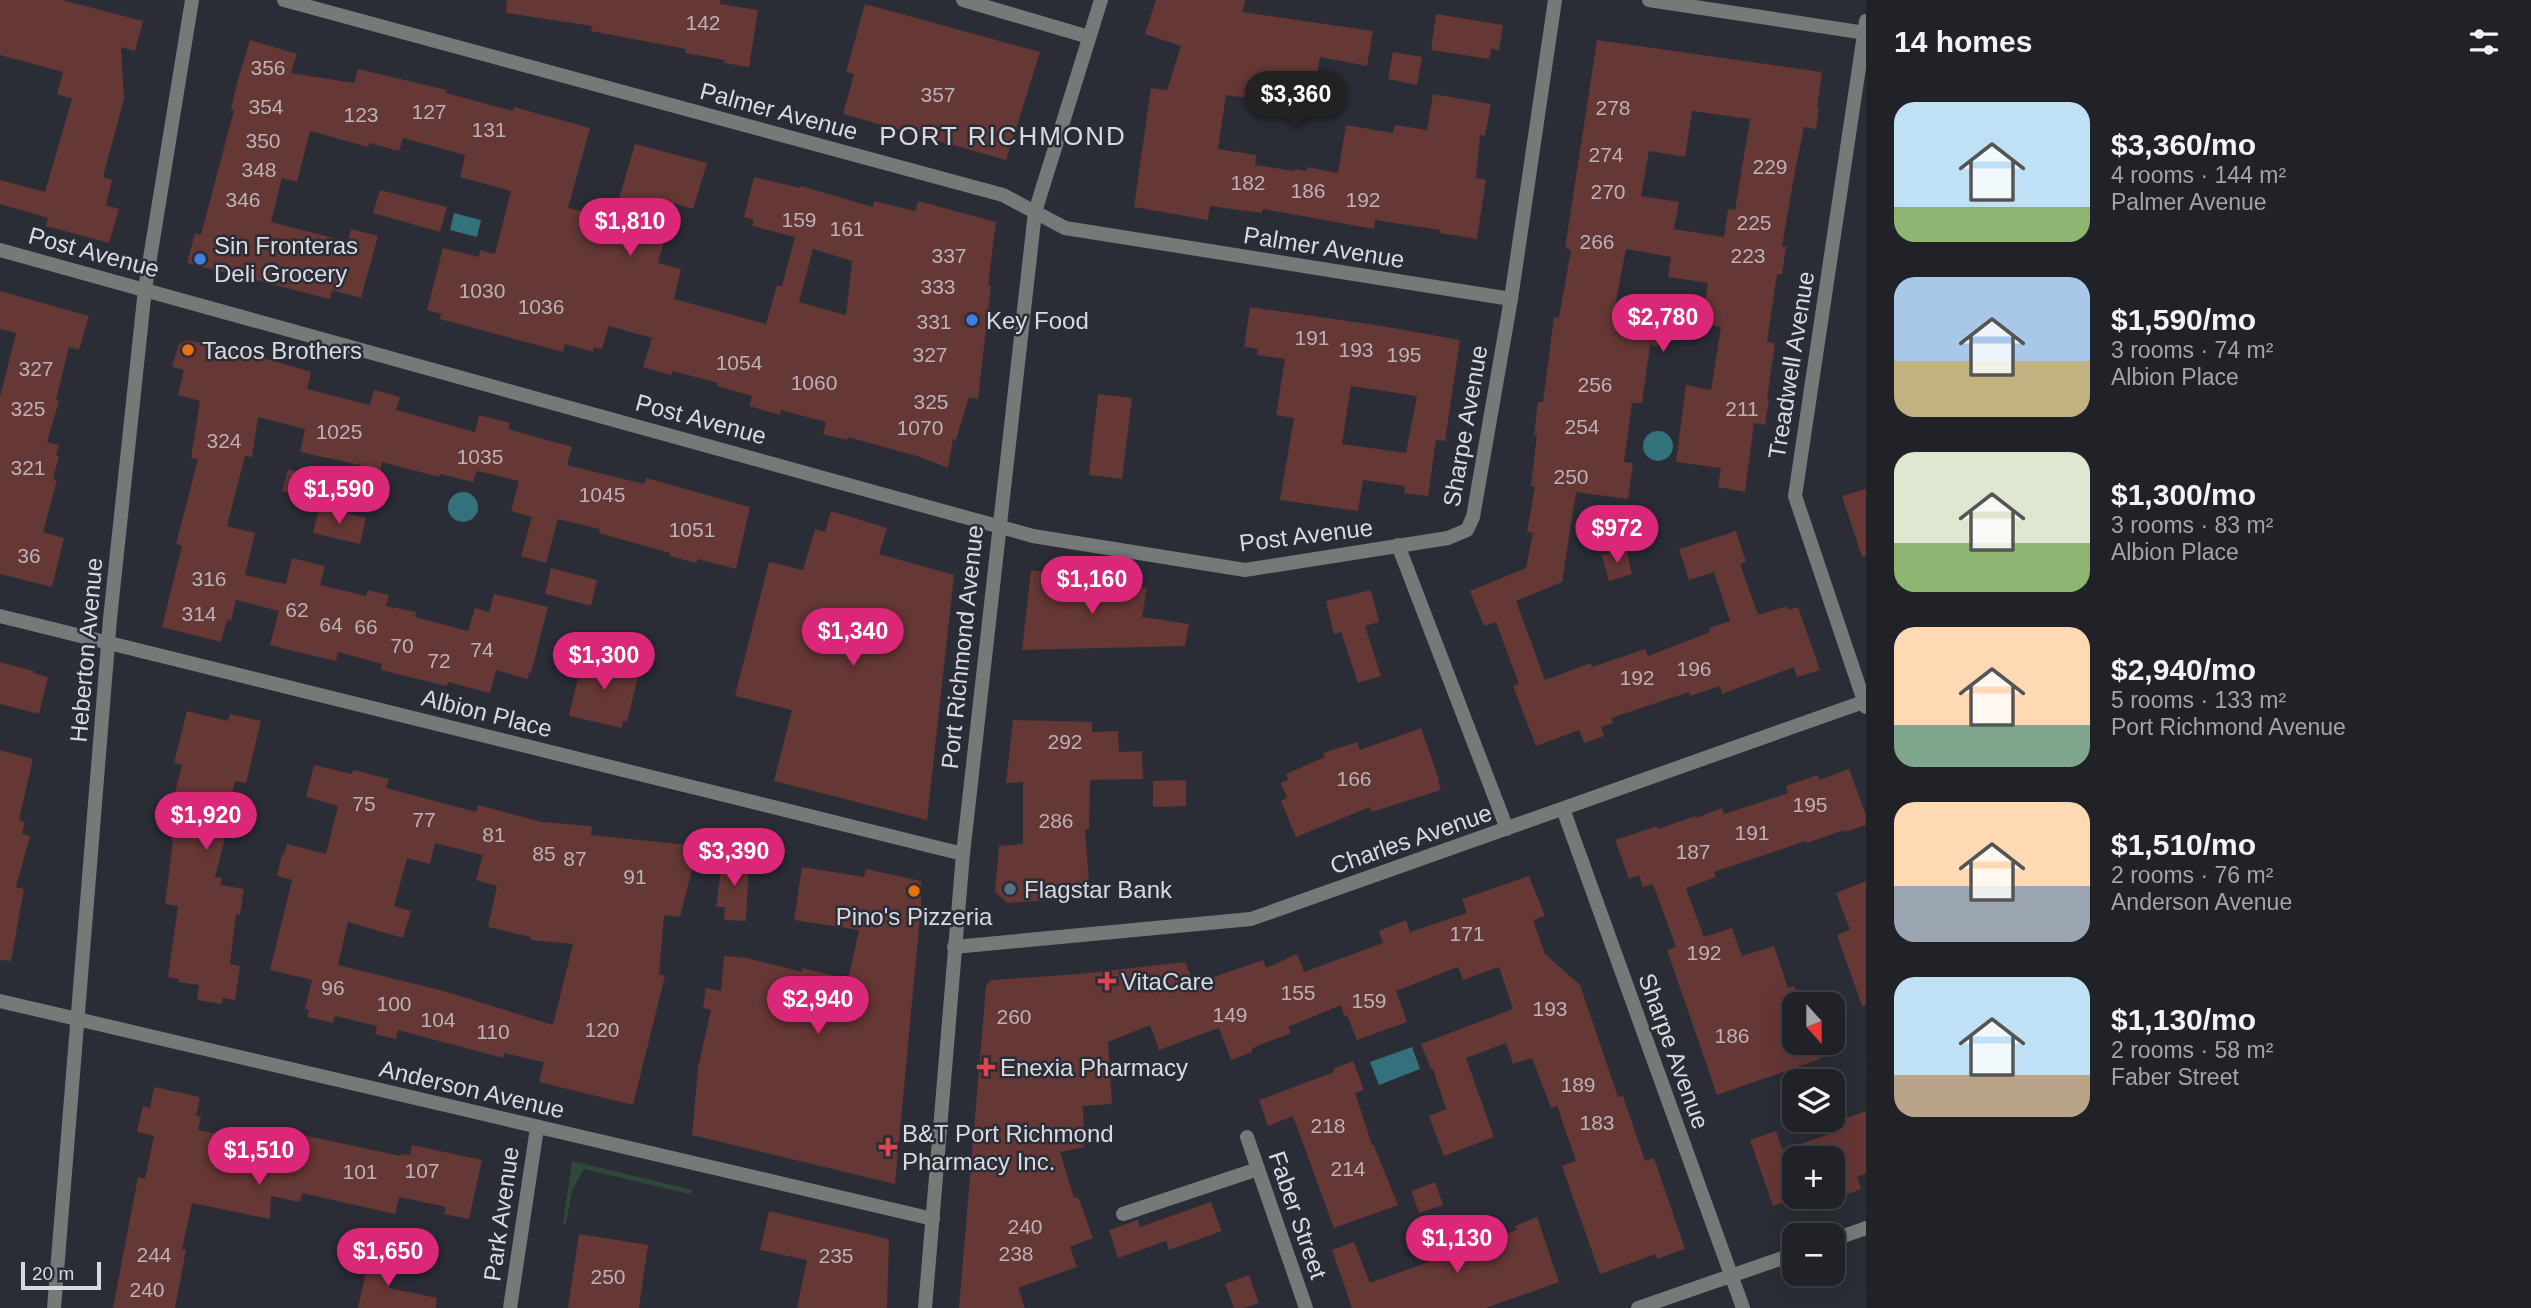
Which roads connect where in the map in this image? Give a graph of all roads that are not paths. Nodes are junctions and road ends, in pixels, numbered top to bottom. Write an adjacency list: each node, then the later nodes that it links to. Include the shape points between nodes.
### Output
1 (192, 0): 11 (street, Heberton Avenue)
2 (284, 0): 9 (street, Palmer Avenue, via 1003,195)
3 (963, 0): 8 (street)
4 (1101, 0): 8 (street, Port Richmond Avenue)
5 (1555, 0): 12 (street, Sharpe Avenue)
6 (1649, 0): 7 (street)
7 (1865, 29): 17 (street, Treadwell Avenue, via 1795,496)
8 (1089, 37): 9 (street, Port Richmond Avenue)
9 (1035, 212): 12 (street, Palmer Avenue, via 1065,228); 13 (street, Port Richmond Avenue)
10 (0, 250): 11 (street, Post Avenue)
11 (145, 289): 13 (street, Post Avenue); 16 (street, Heberton Avenue)
12 (1510, 299): 14 (street, Sharpe Avenue, via 1473,517 1467,530 1448,538)
13 (999, 526): 14 (street, Post Avenue, via 1032,536 1245,570); 20 (street, Port Richmond Avenue)
14 (1398, 545): 19 (street)
15 (0, 616): 16 (street, Albion Place)
16 (108, 643): 20 (street, Albion Place); 23 (street, Heberton Avenue)
17 (1865, 703): 18 (street, Charles Avenue)
18 (1563, 809): 19 (street, Charles Avenue); 32 (street, Sharpe Avenue)
19 (1507, 829): 21 (street, Charles Avenue, via 1251,919)
20 (962, 854): 21 (street, Port Richmond Avenue)
21 (954, 947): 28 (street, Port Richmond Avenue)
22 (0, 1001): 23 (street, Anderson Avenue)
23 (78, 1020): 24 (street, Anderson Avenue); 33 (street, Heberton Avenue)
24 (537, 1128): 28 (street, Anderson Avenue); 34 (street, Park Avenue)
25 (1247, 1137): 26 (street, Faber Street)
26 (1258, 1169): 27 (street); 36 (street, Faber Street)
27 (1124, 1214)
28 (933, 1219): 35 (street, Port Richmond Avenue)
29 (1866, 1228): 30 (street)
30 (1845, 1235)
31 (1782, 1258): 32 (street)
32 (1731, 1275): 37 (street); 38 (street, Sharpe Avenue)
33 (54, 1308)
34 (510, 1308)
35 (925, 1308)
36 (1306, 1308)
37 (1638, 1308)
38 (1743, 1308)

